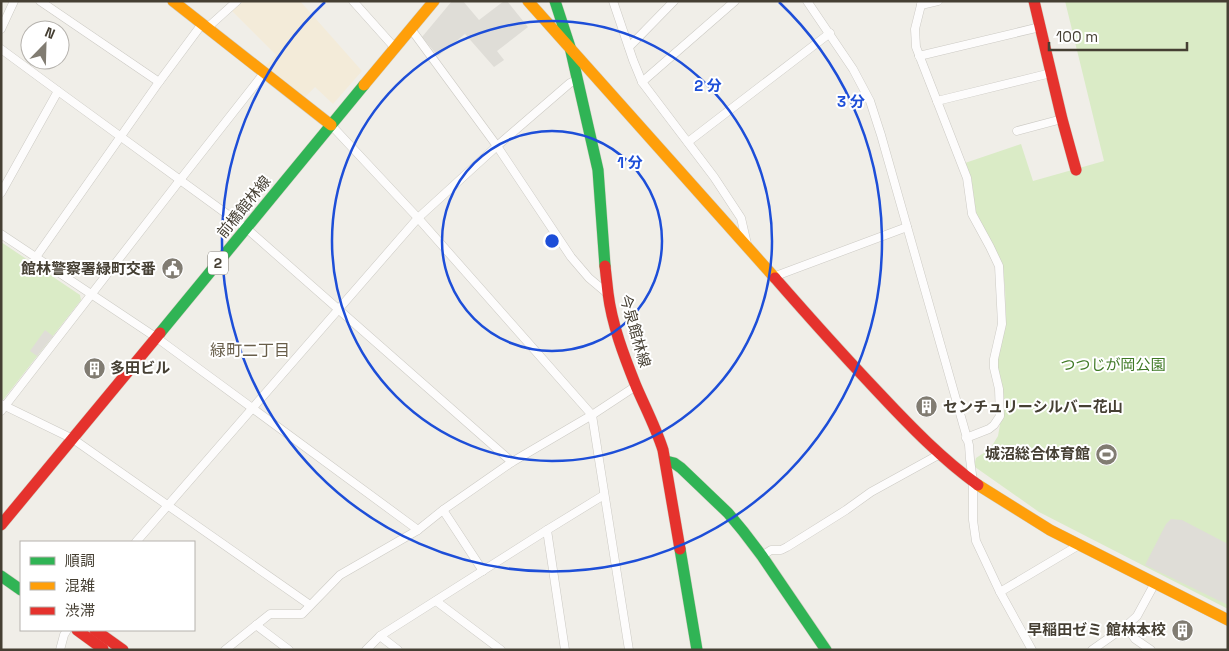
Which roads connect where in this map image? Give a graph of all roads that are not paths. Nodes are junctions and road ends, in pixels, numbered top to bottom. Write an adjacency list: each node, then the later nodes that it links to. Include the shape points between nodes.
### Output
1 (14, 1): 18 (street)
2 (40, 1): 29 (street)
3 (173, 1): 16 (main road)
4 (237, 1): 16 (street)
5 (353, 1): 24 (street)
6 (434, 1): 19 (main road, 前橋館林線 / 2)
7 (528, 1): 21 (main road, 今泉館林線)
8 (555, 1): 21 (main road)
9 (613, 1): 22 (street)
10 (674, 1): 22 (street)
11 (735, 1): 30 (street)
12 (807, 1): 20 (street)
13 (938, 1): 15 (street)
14 (1034, 1): 17 (main road)
15 (922, 3): 25 (street, via 915,29)
16 (204, 26): 26 (main road); 29 (street, via 196,30)
17 (1040, 26): 25 (street); 27 (main road)
18 (1, 29)
19 (411, 29): 24 (main road, 前橋館林線 / 2); 38 (street)
20 (830, 33): 37 (street); 43 (street, via 870,101)
21 (570, 47): 28 (main road, 今泉館林線); 46 (main road)
22 (629, 47): 30 (street)
23 (1, 48): 31 (street)
24 (395, 48): 34 (main road, 前橋館林線 / 2)
25 (919, 56): 32 (street)
26 (264, 73): 34 (main road); 40 (street)
27 (1052, 73): 32 (street); 33 (main road)
28 (578, 79): 38 (street); 50 (main road, 今泉館林線, via 598,170)
29 (159, 82): 36 (street)
30 (642, 82): 37 (street)
31 (58, 91): 36 (street); 41 (street)
32 (937, 100): 57 (street, via 967,178 972,214 999,266 1002,324 994,368 1000,416 990,428)
33 (1062, 120): 35 (street); 39 (main road)
34 (331, 125): 42 (street); 44 (main road, 前橋館林線 / 2)
35 (1017, 131)
36 (121, 136): 40 (street); 47 (street)
37 (688, 142): 46 (street, via 741,218)
38 (497, 146): 42 (street); 50 (street, via 571,257)
39 (1076, 170)
40 (180, 180): 44 (street); 49 (street)
41 (1, 192)
42 (418, 218): 51 (street); 56 (street)
43 (907, 227): 48 (street); 57 (street)
44 (246, 228): 51 (street); 52 (main road, 前橋館林線 / 2)
45 (1, 234): 47 (street)
46 (747, 246): 48 (main road)
47 (36, 257): 49 (street)
48 (773, 277): 59 (main road, via 864,378)
49 (92, 294): 52 (street); 54 (street)
50 (608, 294): 53 (main road, 今泉館林線, via 614,323)
51 (338, 310): 55 (street); 60 (street)
52 (157, 338): 55 (street); 58 (main road, 前橋館林線 / 2)
53 (636, 386): 56 (street); 61 (main road, 今泉館林線, via 659,437)
54 (3, 407): 58 (street)
55 (253, 408): 64 (street); 67 (street)
56 (592, 415): 60 (street); 63 (street)
57 (966, 438): 62 (street)
58 (73, 439): 64 (street); 66 (main road, 前橋館林線 / 2)
59 (940, 454): 62 (main road); 71 (street, via 871,492 787,547 771,550)
60 (512, 462): 65 (street)
61 (666, 462): 71 (main road, via 681,468 728,513); 99 (main road, 今泉館林線)
62 (973, 482): 70 (main road); 78 (street, via 976,541)
63 (604, 495): 68 (street); 98 (street)
64 (168, 505): 69 (street); 80 (street)
65 (443, 510): 67 (street); 73 (street)
66 (1, 525)
67 (418, 530): 80 (street, via 340,575)
68 (547, 530): 73 (street); 97 (street)
69 (137, 541)
70 (1079, 545): 76 (main road); 78 (street)
71 (762, 556): 100 (main road)
72 (1, 564): 75 (main road)
73 (482, 571): 79 (street)
74 (1, 576): 77 (main road)
75 (20, 577)
76 (1155, 583): 81 (main road); 83 (street, via 1137,616)
77 (20, 589)
78 (1000, 592): 88 (street)
79 (436, 601): 87 (street); 96 (street)
80 (310, 605): 82 (street, via 302,614 270,614)
81 (1228, 620)
82 (256, 625): 92 (street); 93 (street)
83 (1126, 626): 101 (street); 102 (street, via 1135,639)
84 (66, 631): 89 (street)
85 (78, 631): 90 (main road)
86 (96, 631): 91 (main road)
87 (380, 636): 94 (street); 95 (street)
88 (1029, 649)
89 (60, 650)
90 (104, 650)
91 (123, 650)
92 (225, 650)
93 (289, 650)
94 (366, 650)
95 (398, 650)
96 (501, 650)
97 (565, 650)
98 (629, 650)
99 (697, 650)
100 (826, 650)
101 (1092, 650)
102 (1151, 650)

